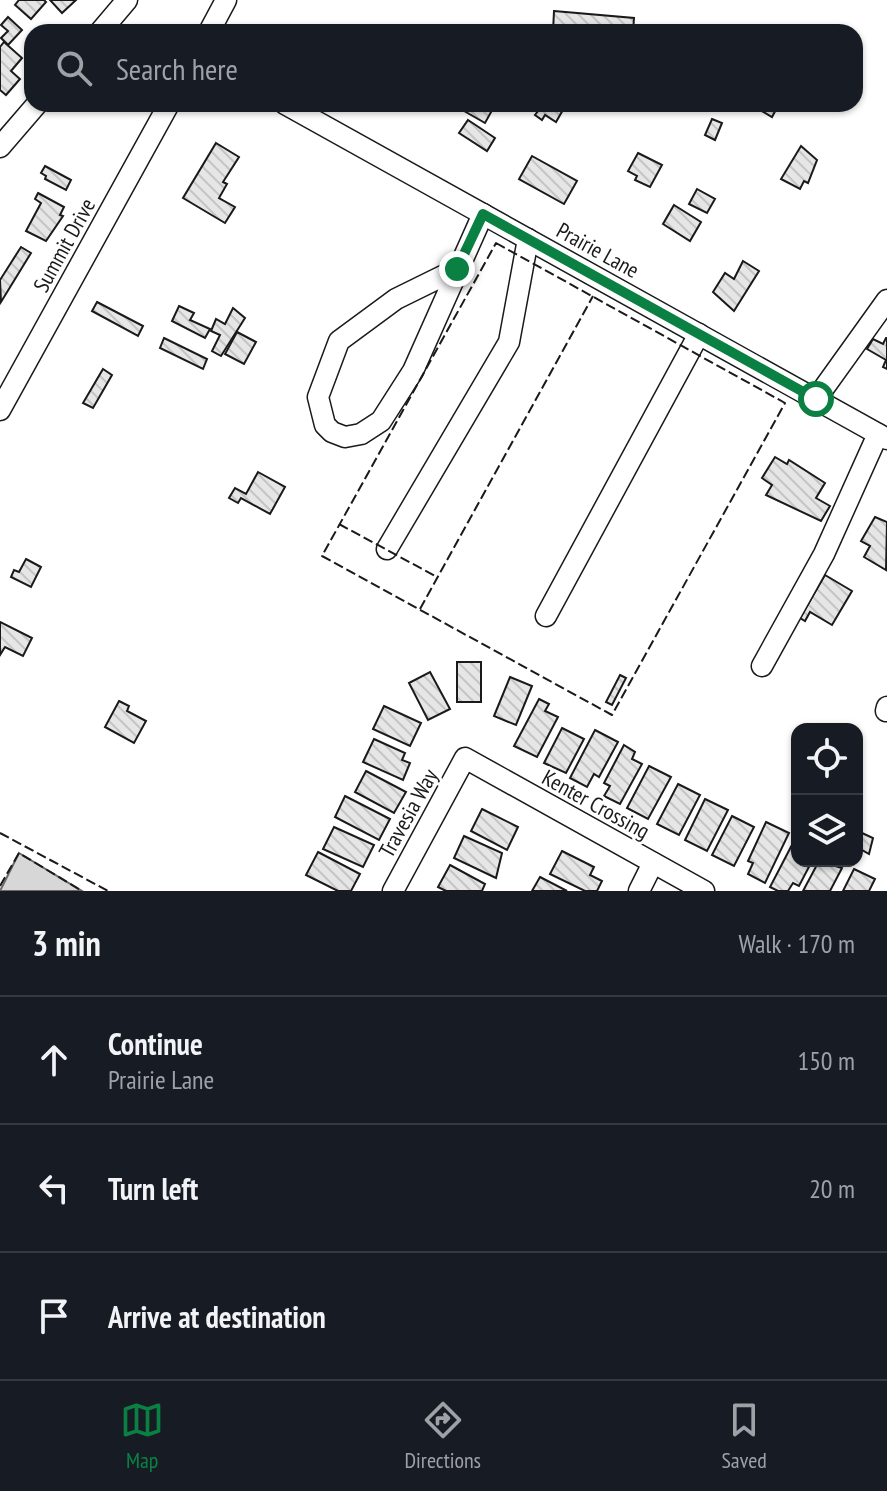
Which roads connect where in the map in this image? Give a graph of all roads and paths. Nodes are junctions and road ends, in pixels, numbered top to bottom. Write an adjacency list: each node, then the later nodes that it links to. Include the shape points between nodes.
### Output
1 (127, 0): 3 (street)
2 (226, 0): 4 (street)
3 (107, 24)
4 (213, 24)
5 (30, 112): 8 (street)
6 (165, 112): 15 (street, Summit Drive)
7 (299, 112): 9 (street, Prairie Lane)
8 (0, 147)
9 (483, 214): 10 (street, Prairie Lane); 11 (street)
10 (528, 239): 13 (street, Prairie Lane); 17 (street, via 509,342)
11 (457, 269): 11 (street, via 413,371 381,421 361,434 345,437 332,432 318,397 339,341 396,299)
12 (887, 300): 14 (street)
13 (699, 334): 14 (street, Prairie Lane); 18 (street)
14 (816, 399): 16 (street, Prairie Lane)
15 (0, 410)
16 (882, 436): 19 (street)
17 (387, 549)
18 (546, 616)
19 (762, 666)
20 (465, 758): 21 (street, Kenter Crossing); 22 (street, Travesia Way)
21 (653, 863): 23 (street); 24 (street, Kenter Crossing)
22 (393, 891)
23 (639, 891)
24 (704, 891)

